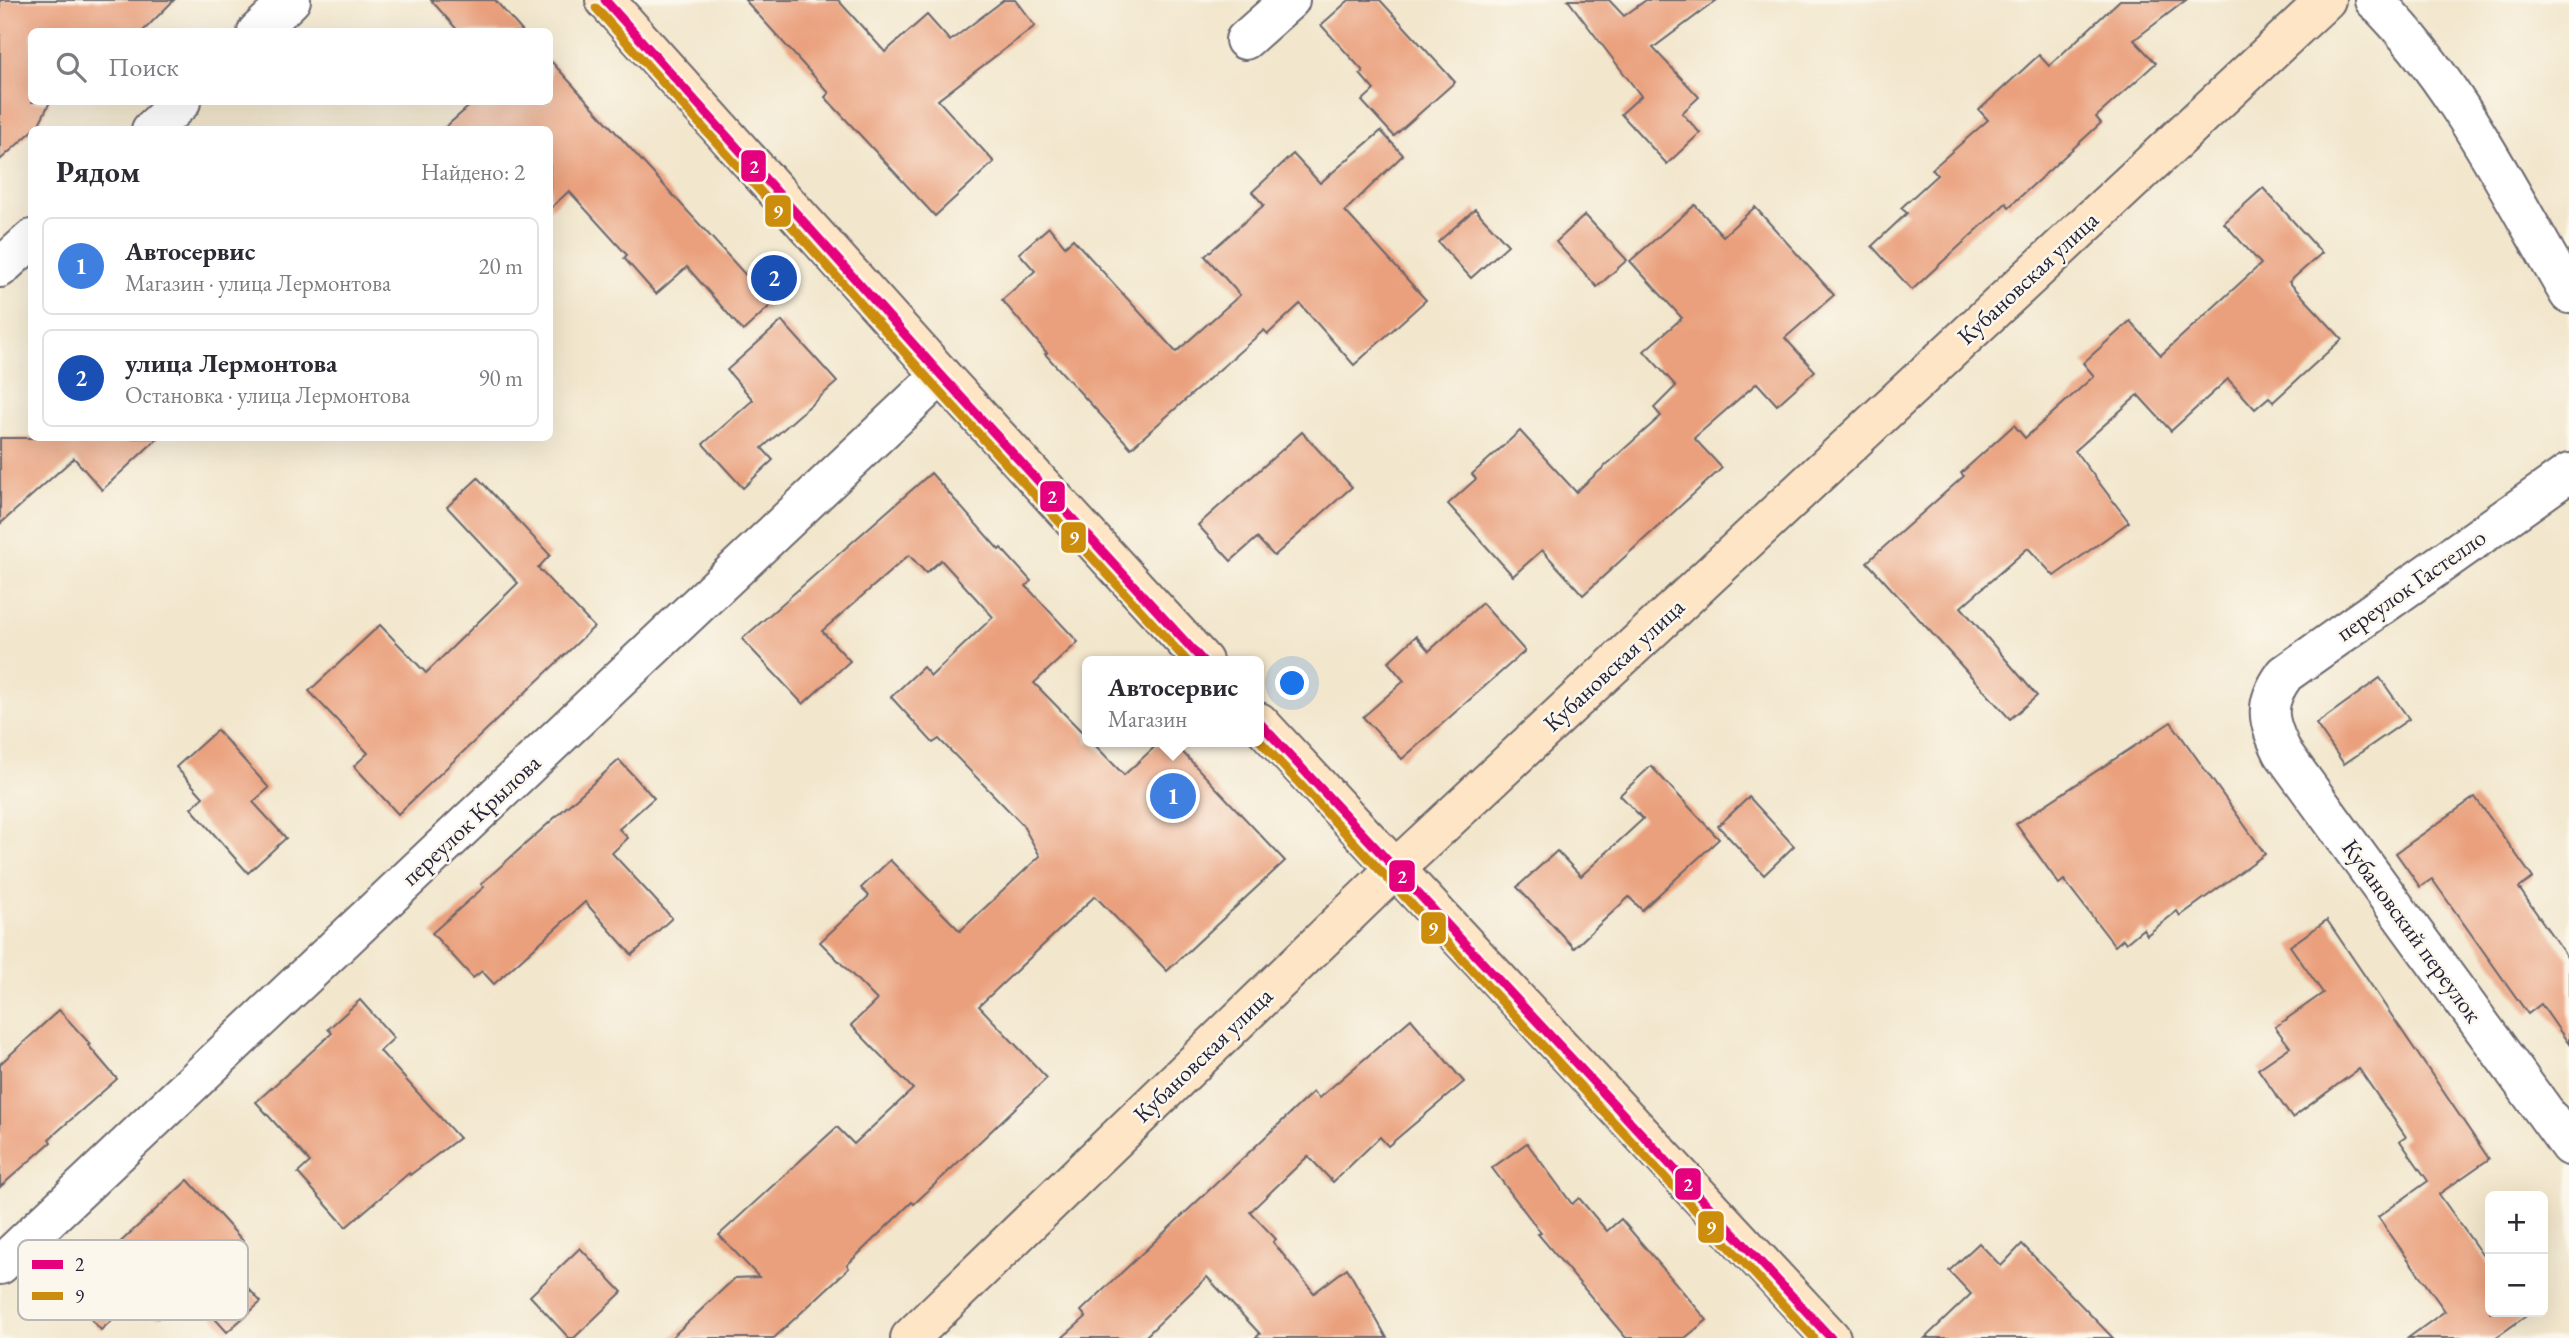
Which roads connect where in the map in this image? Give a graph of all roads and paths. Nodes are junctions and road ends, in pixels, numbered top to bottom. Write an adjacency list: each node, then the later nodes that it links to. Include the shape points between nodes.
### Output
1 (291, 0): 6 (street)
2 (605, 0): 13 (street)
3 (1290, 0): 7 (street)
4 (2326, 0): 18 (street, Кубановская улица)
5 (2374, 0): 12 (street, via 2423,53 2449,90)
6 (261, 28)
7 (1245, 40)
8 (178, 105): 9 (street)
9 (155, 126)
10 (28, 243): 11 (street)
11 (0, 268)
12 (2569, 294)
13 (941, 375): 15 (street); 20 (street, переулок Крылова)
14 (2569, 473): 16 (street, переулок Гастелло, via 2285,674 2273,691)
15 (1198, 656)
16 (2269, 710): 19 (street, Кубановский переулок, via 2272,731 2283,753)
17 (1264, 727): 18 (street)
18 (1394, 870): 23 (street, Кубановская улица); 24 (street)
19 (2569, 1146)
20 (26, 1240)
21 (18, 1248): 22 (street, переулок Крылова)
22 (0, 1265)
23 (910, 1338)
24 (1831, 1338)

